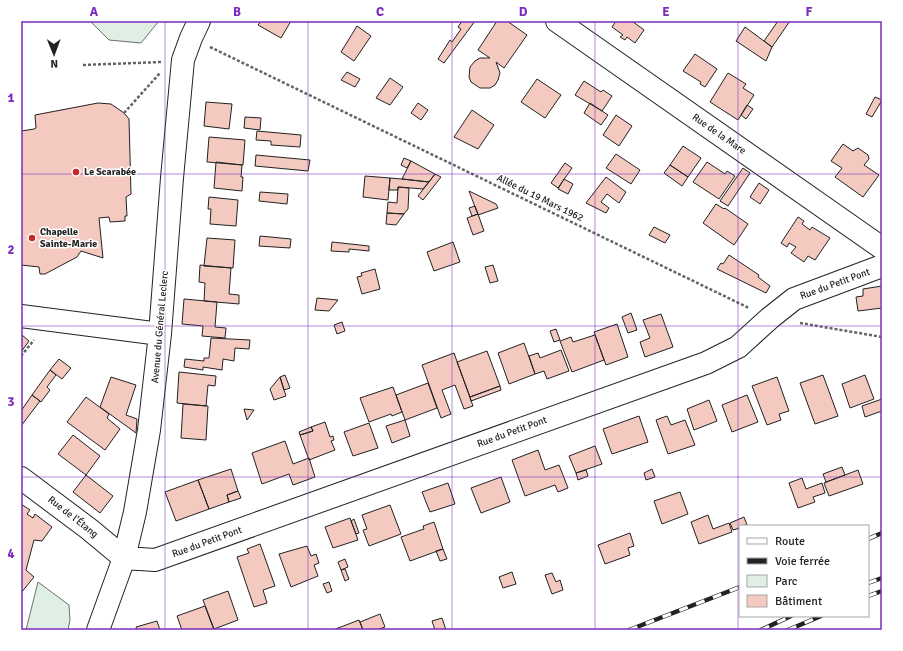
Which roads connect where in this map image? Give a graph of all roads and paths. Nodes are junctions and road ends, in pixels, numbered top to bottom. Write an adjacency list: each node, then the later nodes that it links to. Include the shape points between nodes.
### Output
1 (199, 21): 12 (street, Avenue du Général Leclerc, via 183,60)
2 (557, 21): 8 (street, Rue de la Mare)
3 (208, 45): 11 (path, Allée du 19 Mars 1962)
4 (162, 62): 5 (path)
5 (83, 65)
6 (164, 67): 7 (path)
7 (124, 112)
8 (882, 248)
9 (882, 266): 11 (street, Rue du Petit Pont, via 794,299)
10 (21, 316): 12 (street)
11 (770, 318): 13 (path, Allée du 19 Mars 1962); 15 (street, Rue du Petit Pont, via 738,347 706,362 155,560)
12 (160, 334): 15 (street, Avenue du Général Leclerc, via 149,430)
13 (882, 337)
14 (21, 478): 15 (street, Rue de l'Étang)
15 (124, 558): 16 (street, Avenue du Général Leclerc)
16 (98, 630)

